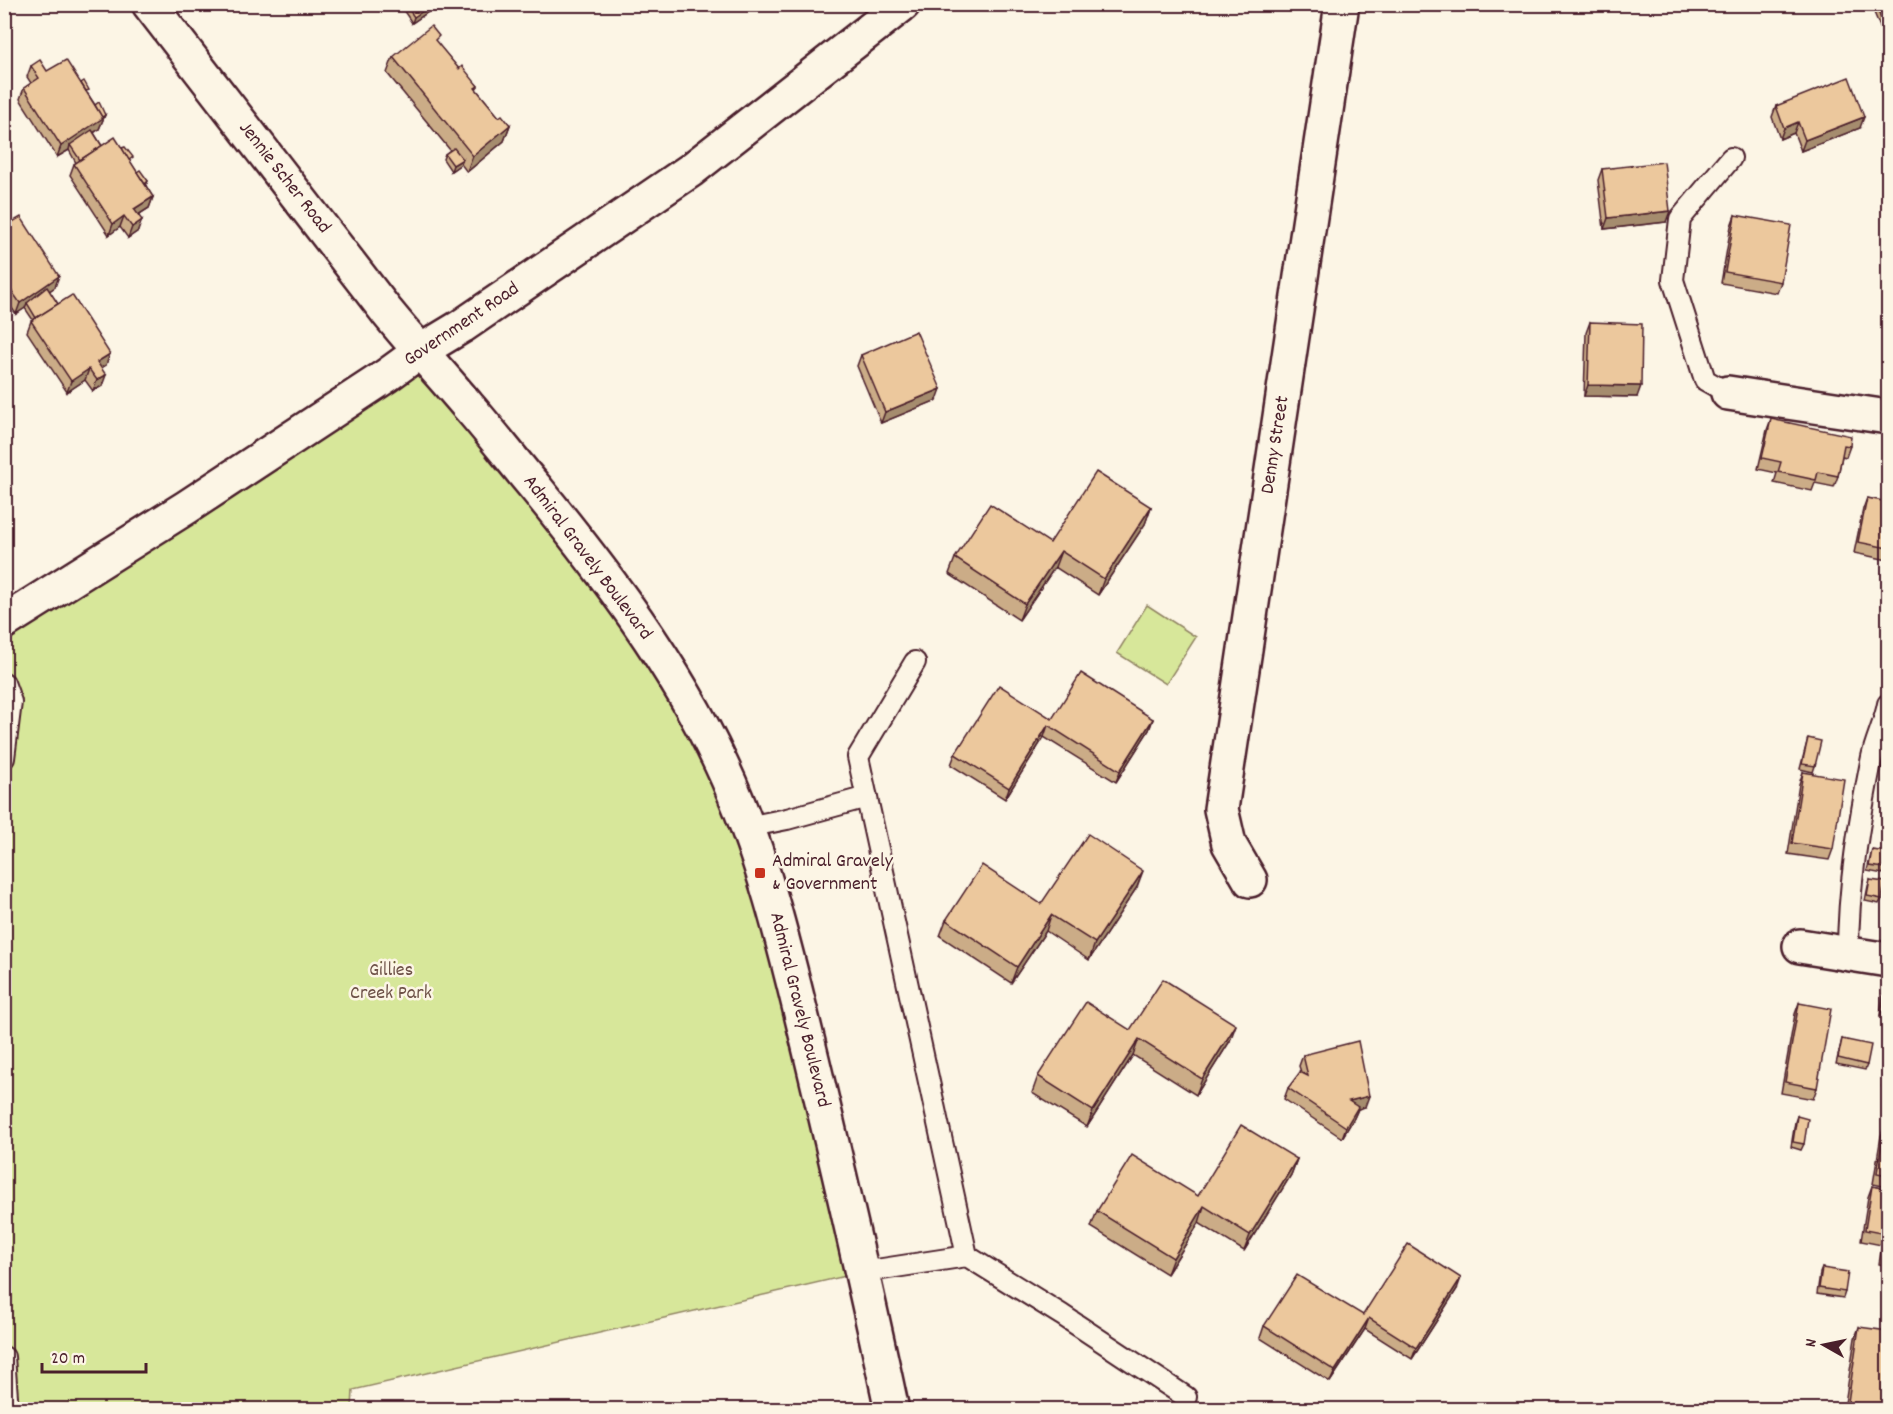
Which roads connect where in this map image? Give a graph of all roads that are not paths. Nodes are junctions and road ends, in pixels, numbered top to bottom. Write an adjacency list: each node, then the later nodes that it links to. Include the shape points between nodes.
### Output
1 (149, 4): 5 (street, Jennie Scher Road)
2 (903, 4): 5 (street, Government Road, via 691,170)
3 (1342, 4): 15 (street, Denny Street, via 1221,809 1229,844)
4 (1731, 158): 6 (lane, via 1680,219 1673,280 1705,380)
5 (419, 352): 8 (street, Government Road, via 197,501); 14 (street, Admiral Gravely Boulevard, via 468,405 633,613 721,764)
6 (1728, 393): 7 (street)
7 (1888, 417)
8 (4, 622)
9 (915, 662): 13 (lane, via 858,757)
10 (4, 683): 12 (lane, via 11,702)
11 (1888, 704): 17 (lane, via 1873,753 1857,835 1848,909)
12 (4, 758)
13 (867, 797): 14 (lane); 19 (lane)
14 (747, 827): 20 (street, Admiral Gravely Boulevard, via 792,977)
15 (1250, 880)
16 (1800, 946): 17 (street)
17 (1848, 954): 18 (street)
18 (1888, 960)
19 (967, 1256): 20 (lane); 22 (lane)
20 (863, 1272): 24 (street, Admiral Gravely Boulevard)
21 (4, 1357): 23 (lane)
22 (1186, 1396)
23 (8, 1410)
24 (892, 1410)

